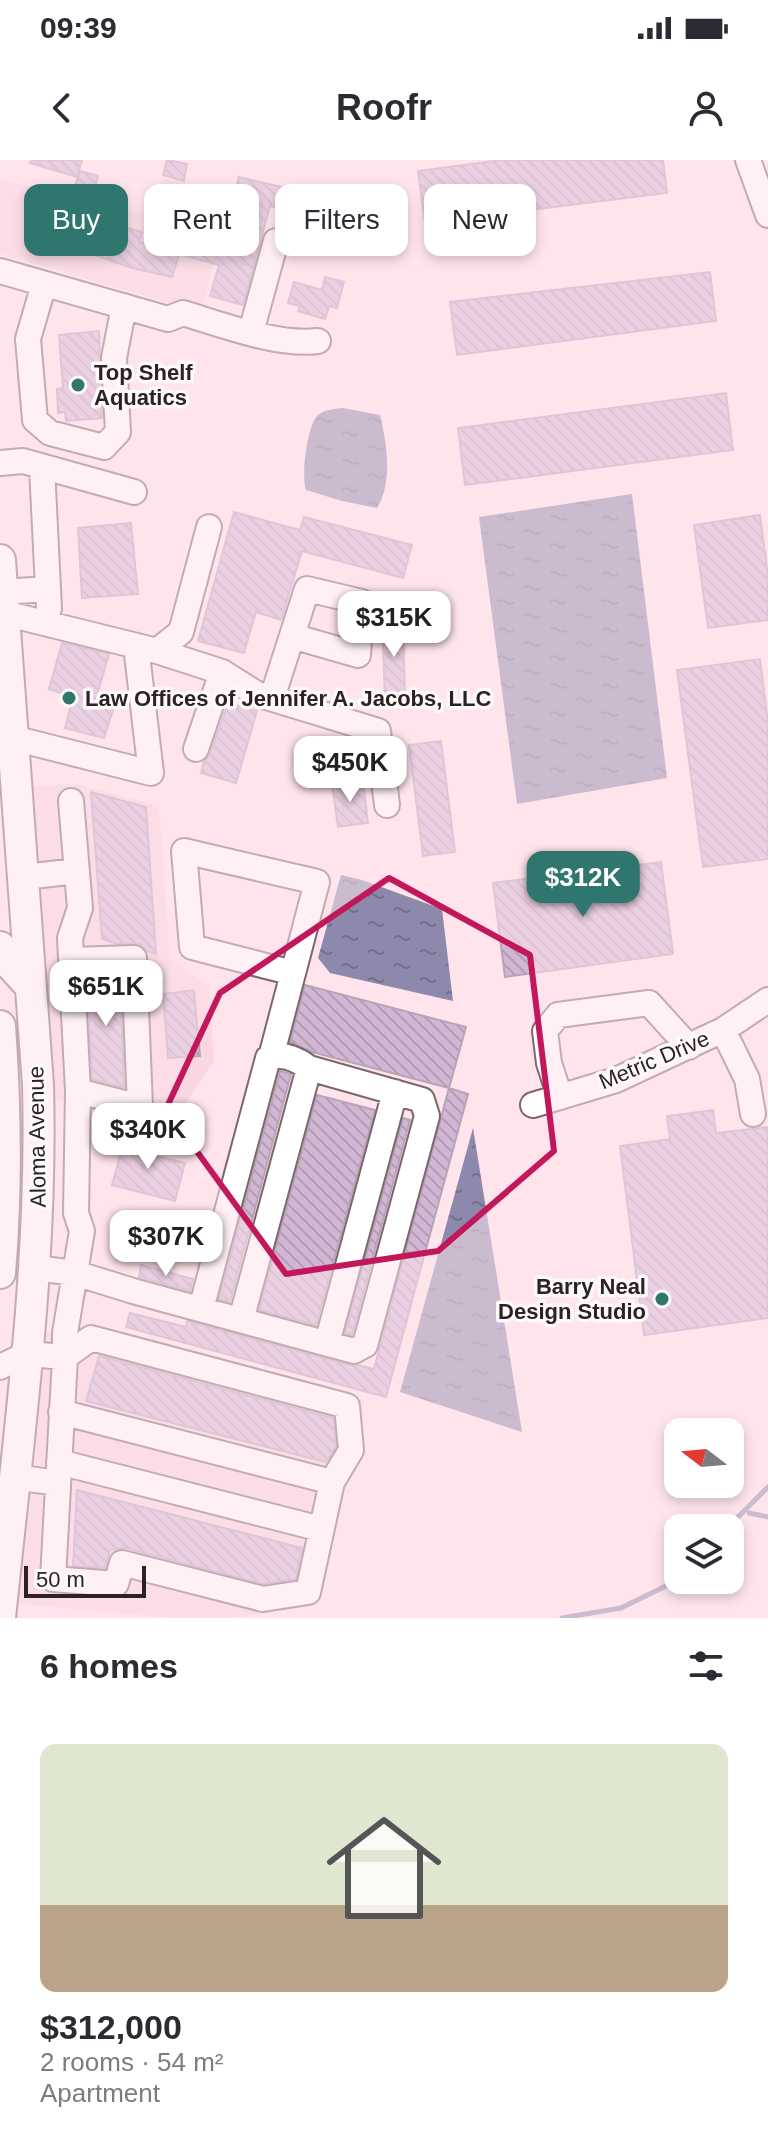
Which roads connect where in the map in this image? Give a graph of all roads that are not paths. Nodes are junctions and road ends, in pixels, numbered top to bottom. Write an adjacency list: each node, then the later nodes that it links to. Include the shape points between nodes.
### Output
1 (748, 160): 2 (street)
2 (768, 215)
3 (275, 245): 7 (street)
4 (0, 271): 5 (street)
5 (44, 284): 6 (street); 6 (street, via 28,339 35,420 50,433 104,447 118,432 114,358)
6 (124, 306): 7 (street, via 168,319 183,313)
7 (251, 332): 8 (street, via 302,343)
8 (318, 341)
9 (0, 463): 10 (street, via 23,461)
10 (42, 467): 11 (street); 14 (street, via 49,599)
11 (134, 492)
12 (209, 527): 16 (street, via 181,632)
13 (0, 560): 14 (main road, Aloma Avenue)
14 (3, 602): 16 (street); 19 (main road, Aloma Avenue)
15 (292, 636): 18 (street)
16 (147, 648): 17 (street); 19 (street, via 151,773)
17 (222, 672): 18 (street); 20 (street)
18 (272, 698): 22 (street, via 378,731)
19 (7, 745): 24 (main road, Aloma Avenue)
20 (196, 749)
21 (71, 801): 23 (street)
22 (387, 805)
23 (77, 871): 24 (street); 26 (street, via 80,908 70,938)
24 (24, 877): 28 (main road, Aloma Avenue)
25 (0, 947): 28 (main road)
26 (72, 972): 28 (street); 35 (street); 35 (street, via 134,958 140,1107)
27 (293, 973): 27 (street, via 317,882 184,851 192,947); 33 (street)
28 (31, 987): 41 (main road, Aloma Avenue)
29 (768, 1000): 31 (street, Metric Drive)
30 (0, 1026): 37 (main road, Aloma Avenue)
31 (723, 1030): 32 (street, Metric Drive); 40 (street, via 747,1079)
32 (689, 1047): 38 (street, Metric Drive, via 616,1080); 38 (street, via 649,1003 558,1015 545,1031)
33 (271, 1057): 34 (street, via 298,1060); 46 (street)
34 (309, 1068): 36 (street); 47 (street)
35 (78, 1091): 42 (street)
36 (395, 1092): 48 (street); 48 (street, via 422,1100 427,1116 365,1345 354,1351)
37 (2, 1094): 44 (main road, Aloma Avenue)
38 (560, 1097): 39 (street, Metric Drive)
39 (533, 1105)
40 (753, 1114)
41 (39, 1162): 42 (street); 43 (main road, Aloma Avenue)
42 (77, 1162): 45 (street, via 76,1213 82,1231)
43 (35, 1268): 45 (street); 50 (main road, Aloma Avenue)
44 (0, 1273)
45 (75, 1273): 46 (street); 49 (street)
46 (201, 1309): 47 (street)
47 (241, 1320): 48 (street)
48 (327, 1343)
49 (65, 1357): 50 (street); 51 (street); 54 (street, via 91,1338 347,1406 351,1450)
50 (13, 1360): 53 (main road, Aloma Avenue)
51 (61, 1412): 52 (street); 54 (street)
52 (58, 1473): 53 (street); 55 (street); 55 (street, via 53,1579 116,1584 122,1563 263,1599 308,1592)
53 (14, 1477): 56 (main road, Aloma Avenue)
54 (332, 1482): 55 (street)
55 (321, 1529)
56 (0, 1618)

